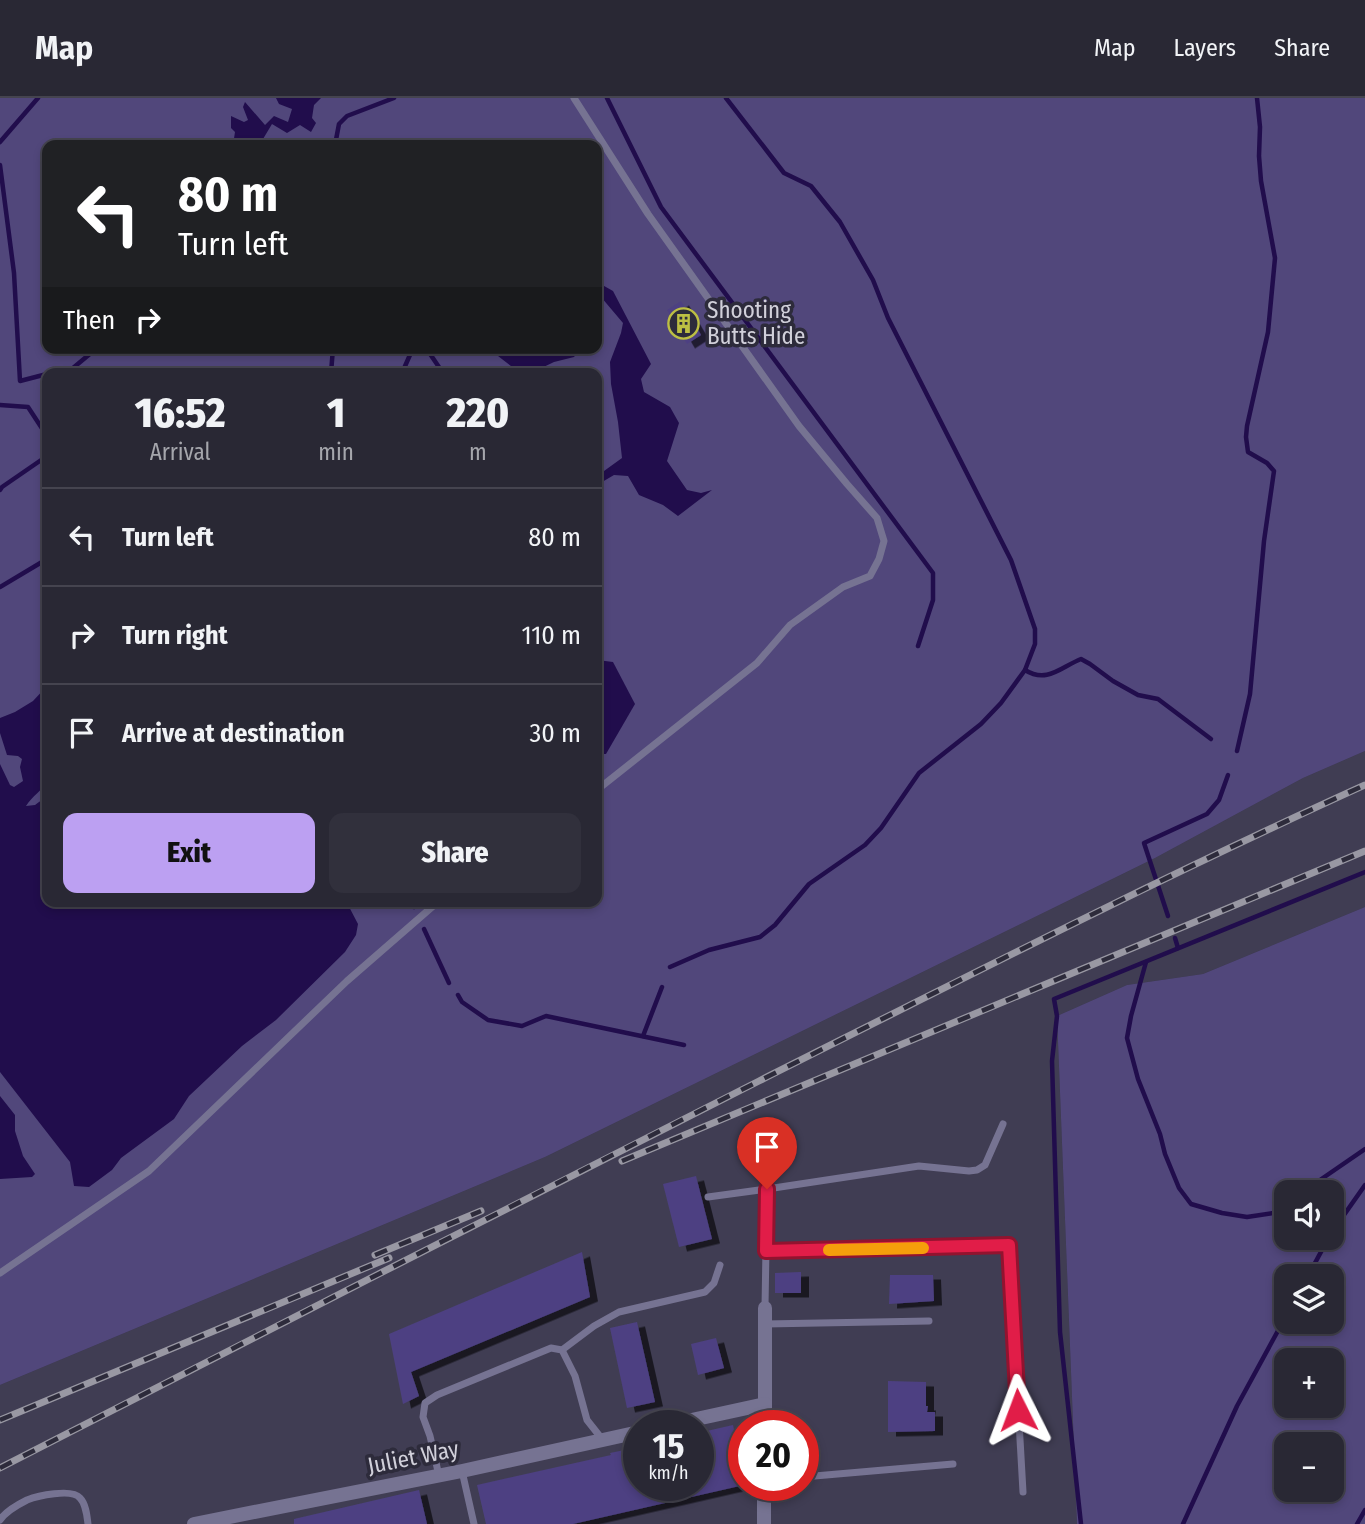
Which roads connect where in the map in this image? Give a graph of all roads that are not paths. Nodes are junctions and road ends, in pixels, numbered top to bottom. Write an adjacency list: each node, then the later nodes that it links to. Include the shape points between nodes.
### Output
1 (574, 98): 2 (lane)
2 (601, 140)
3 (602, 142): 4 (lane, via 799,426 877,518 884,541 870,576 843,587 790,625 757,663)
4 (602, 786)
5 (432, 907): 11 (lane, via 346,981 149,1171)
6 (1003, 1124): 7 (lane, via 985,1166 977,1170 919,1166)
7 (767, 1189): 8 (lane); 9 (lane)
8 (708, 1197)
9 (766, 1251): 12 (lane); 25 (lane, via 1009,1245)
10 (720, 1265): 15 (lane, via 705,1292 619,1312)
11 (0, 1273)
12 (765, 1308): 14 (street)
13 (929, 1321): 14 (lane)
14 (765, 1324): 16 (street)
15 (562, 1350): 20 (lane, via 587,1420); 23 (lane, via 551,1348 425,1403 423,1417)
16 (765, 1404): 17 (street); 18 (street)
17 (765, 1410)
18 (714, 1415)
19 (623, 1435): 20 (street, Juliet Way)
20 (602, 1440): 22 (street, Juliet Way)
21 (953, 1464): 24 (lane)
22 (462, 1471): 23 (street, Juliet Way); 31 (lane)
23 (439, 1476): 28 (street, Juliet Way)
24 (819, 1476)
25 (1023, 1492)
26 (765, 1501): 32 (street)
27 (0, 1520): 29 (lane, via 27,1500 67,1493 81,1498)
28 (234, 1520): 30 (street, Juliet Way)
29 (88, 1524)
30 (194, 1524)
31 (474, 1524)
32 (764, 1524)

